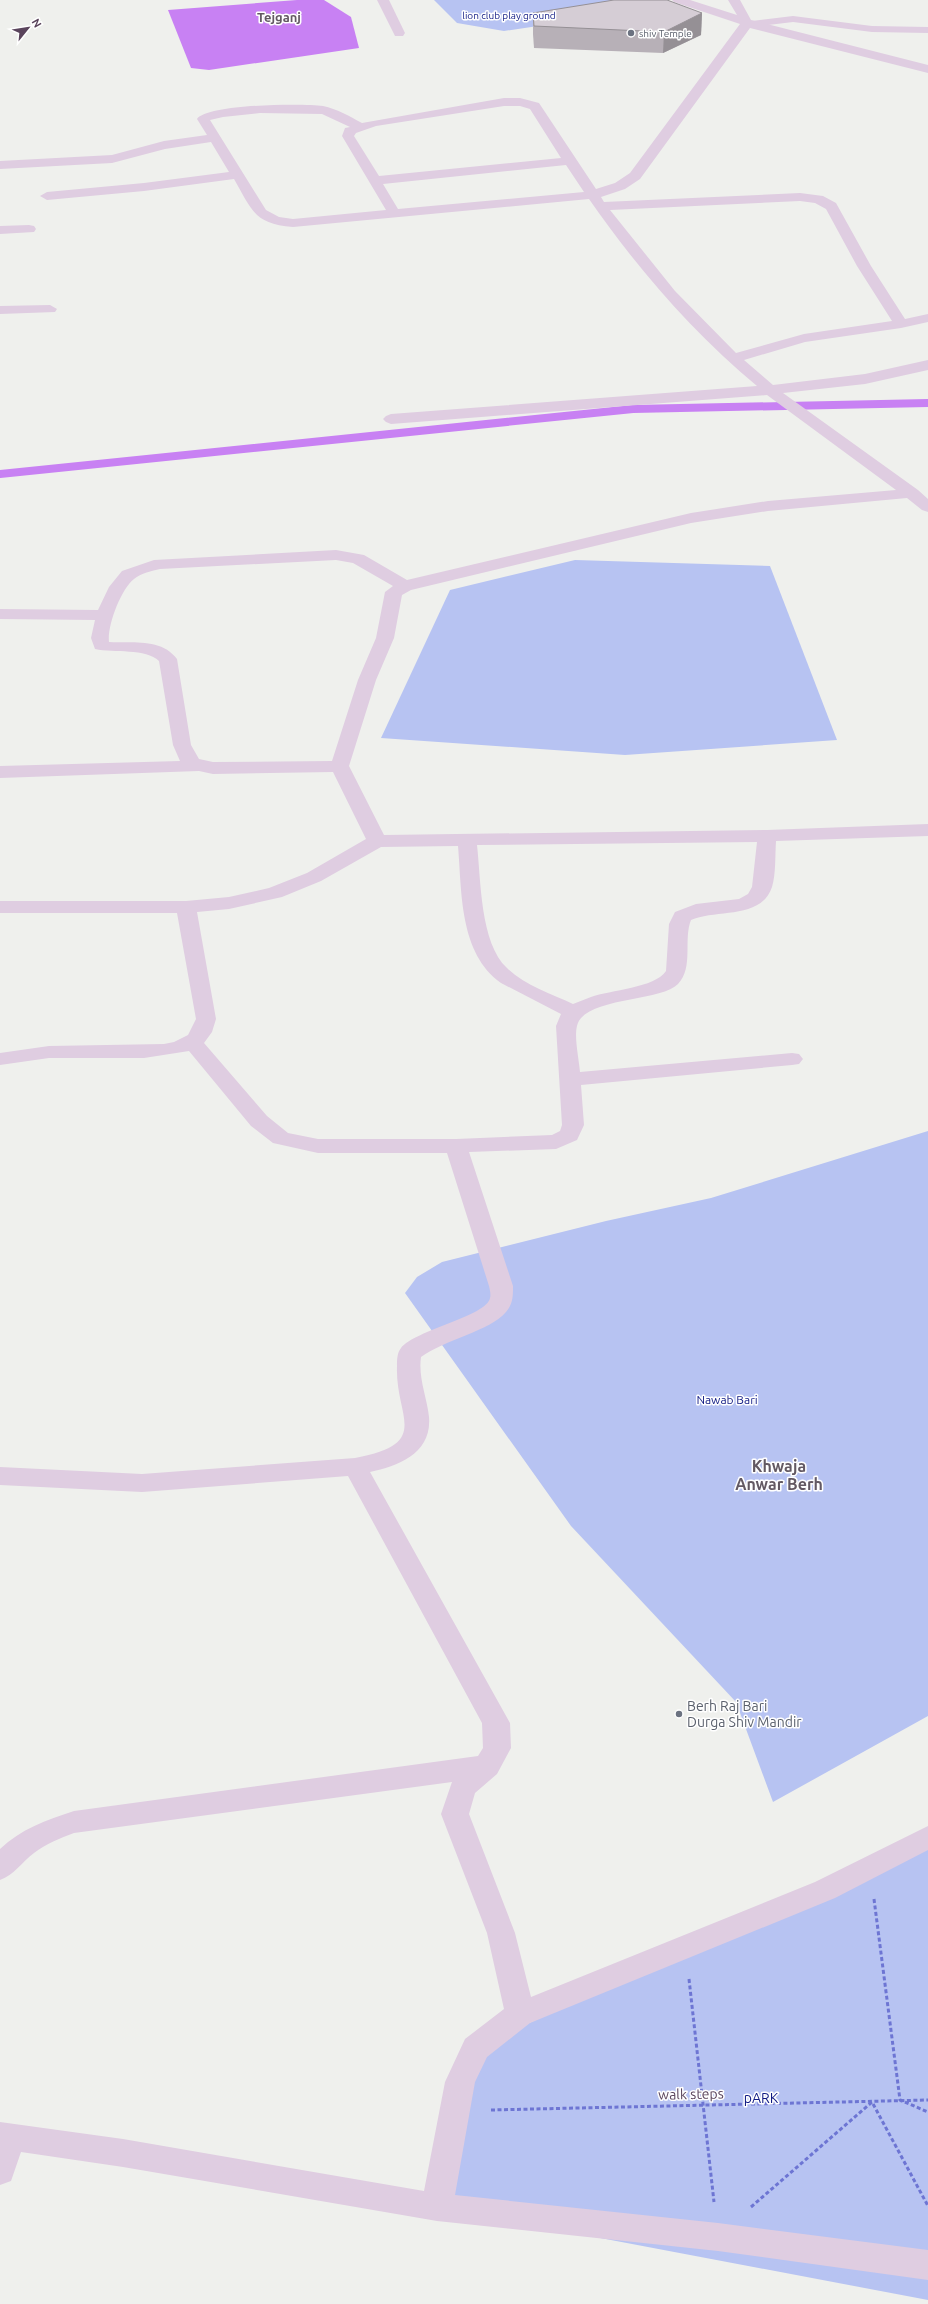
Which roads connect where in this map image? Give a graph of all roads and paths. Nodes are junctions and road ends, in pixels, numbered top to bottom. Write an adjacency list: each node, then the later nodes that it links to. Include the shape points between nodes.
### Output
1 (383, 0): 6 (street)
2 (678, 0): 4 (street)
3 (734, 0): 4 (street)
4 (750, 23): 5 (lane, via 793,19 872,29); 7 (street); 15 (street, via 635,176)
5 (928, 30)
6 (399, 33)
7 (928, 70)
8 (358, 126): 9 (street, via 338,114 322,110 230,112 207,115 203,119); 10 (street, via 520,102 535,106); 13 (street, via 350,131 348,136)
9 (215, 138): 11 (street, via 164,145 112,159); 12 (street)
10 (568, 161): 13 (street); 15 (street)
11 (0, 165)
12 (237, 175): 14 (street); 16 (street, via 261,213 268,219 280,222 293,223)
13 (374, 181): 16 (street)
14 (47, 196)
15 (596, 200): 16 (street); 22 (street, via 800,197 818,199 831,206 864,266); 23 (street, via 683,309)
16 (394, 213)
17 (29, 229): 18 (street)
18 (0, 230)
19 (50, 309): 20 (street)
20 (0, 310)
21 (928, 318): 22 (street)
22 (901, 324): 23 (street, via 804,338)
23 (734, 358): 25 (street)
24 (928, 365): 25 (street, via 865,379)
25 (770, 390): 26 (street); 27 (street)
26 (391, 419)
27 (912, 493): 28 (street); 29 (street, via 768,506 691,518)
28 (928, 507)
29 (406, 586): 31 (street, via 358,559 336,555 160,564 127,576); 33 (street, via 394,592 385,638 368,680)
30 (0, 614): 31 (street)
31 (104, 614): 32 (street, via 99,639 101,645 110,648 153,649 164,653 168,659 182,746 186,758)
32 (196, 766): 33 (street); 34 (street)
33 (340, 766): 38 (street)
34 (0, 772)
35 (928, 830): 36 (street)
36 (767, 836): 37 (street); 41 (street, via 762,886 756,898 744,904 696,910 682,916 679,924 676,971 670,980 656,987 598,1001)
37 (467, 840): 38 (street); 41 (street, via 479,938 486,956 504,976)
38 (376, 841): 40 (street, via 340,864 275,893 229,903)
39 (0, 907): 40 (street)
40 (186, 907): 42 (street, via 206,1019 202,1032)
41 (573, 1012): 45 (street, via 566,1026)
42 (192, 1042): 43 (street, via 174,1049 49,1052); 46 (street, via 259,1121 281,1138 318,1146)
43 (0, 1059)
44 (792, 1059): 45 (street)
45 (570, 1079): 46 (street, via 573,1125 570,1135 556,1142 538,1144)
46 (456, 1146): 47 (street, via 501,1286 502,1298 498,1307 487,1316 424,1342 410,1353 407,1369 418,1420 414,1440 403,1452 382,1462)
47 (354, 1467): 48 (street, via 142,1483); 49 (street, via 496,1723 497,1748)
48 (0, 1476)
49 (487, 1766): 52 (street, via 74,1822 27,1841); 54 (street, via 463,1787 455,1814 501,1933)
50 (928, 1837): 51 (street)
51 (870, 1867): 53 (street, via 825,1890); 55 (path)
52 (0, 1868)
53 (686, 1946): 54 (street); 64 (path)
54 (520, 2014): 58 (street, via 476,2048 460,2082)
55 (900, 2100): 56 (path, walk steps); 57 (path, walk steps); 59 (path)
56 (928, 2100)
57 (872, 2102): 58 (path, walk steps); 62 (path); 64 (path)
58 (454, 2110): 63 (street)
59 (928, 2112)
60 (5, 2136): 61 (street); 63 (street)
61 (0, 2171)
62 (928, 2206)
63 (437, 2207): 64 (street)
64 (718, 2236): 65 (street)
65 (928, 2265)

